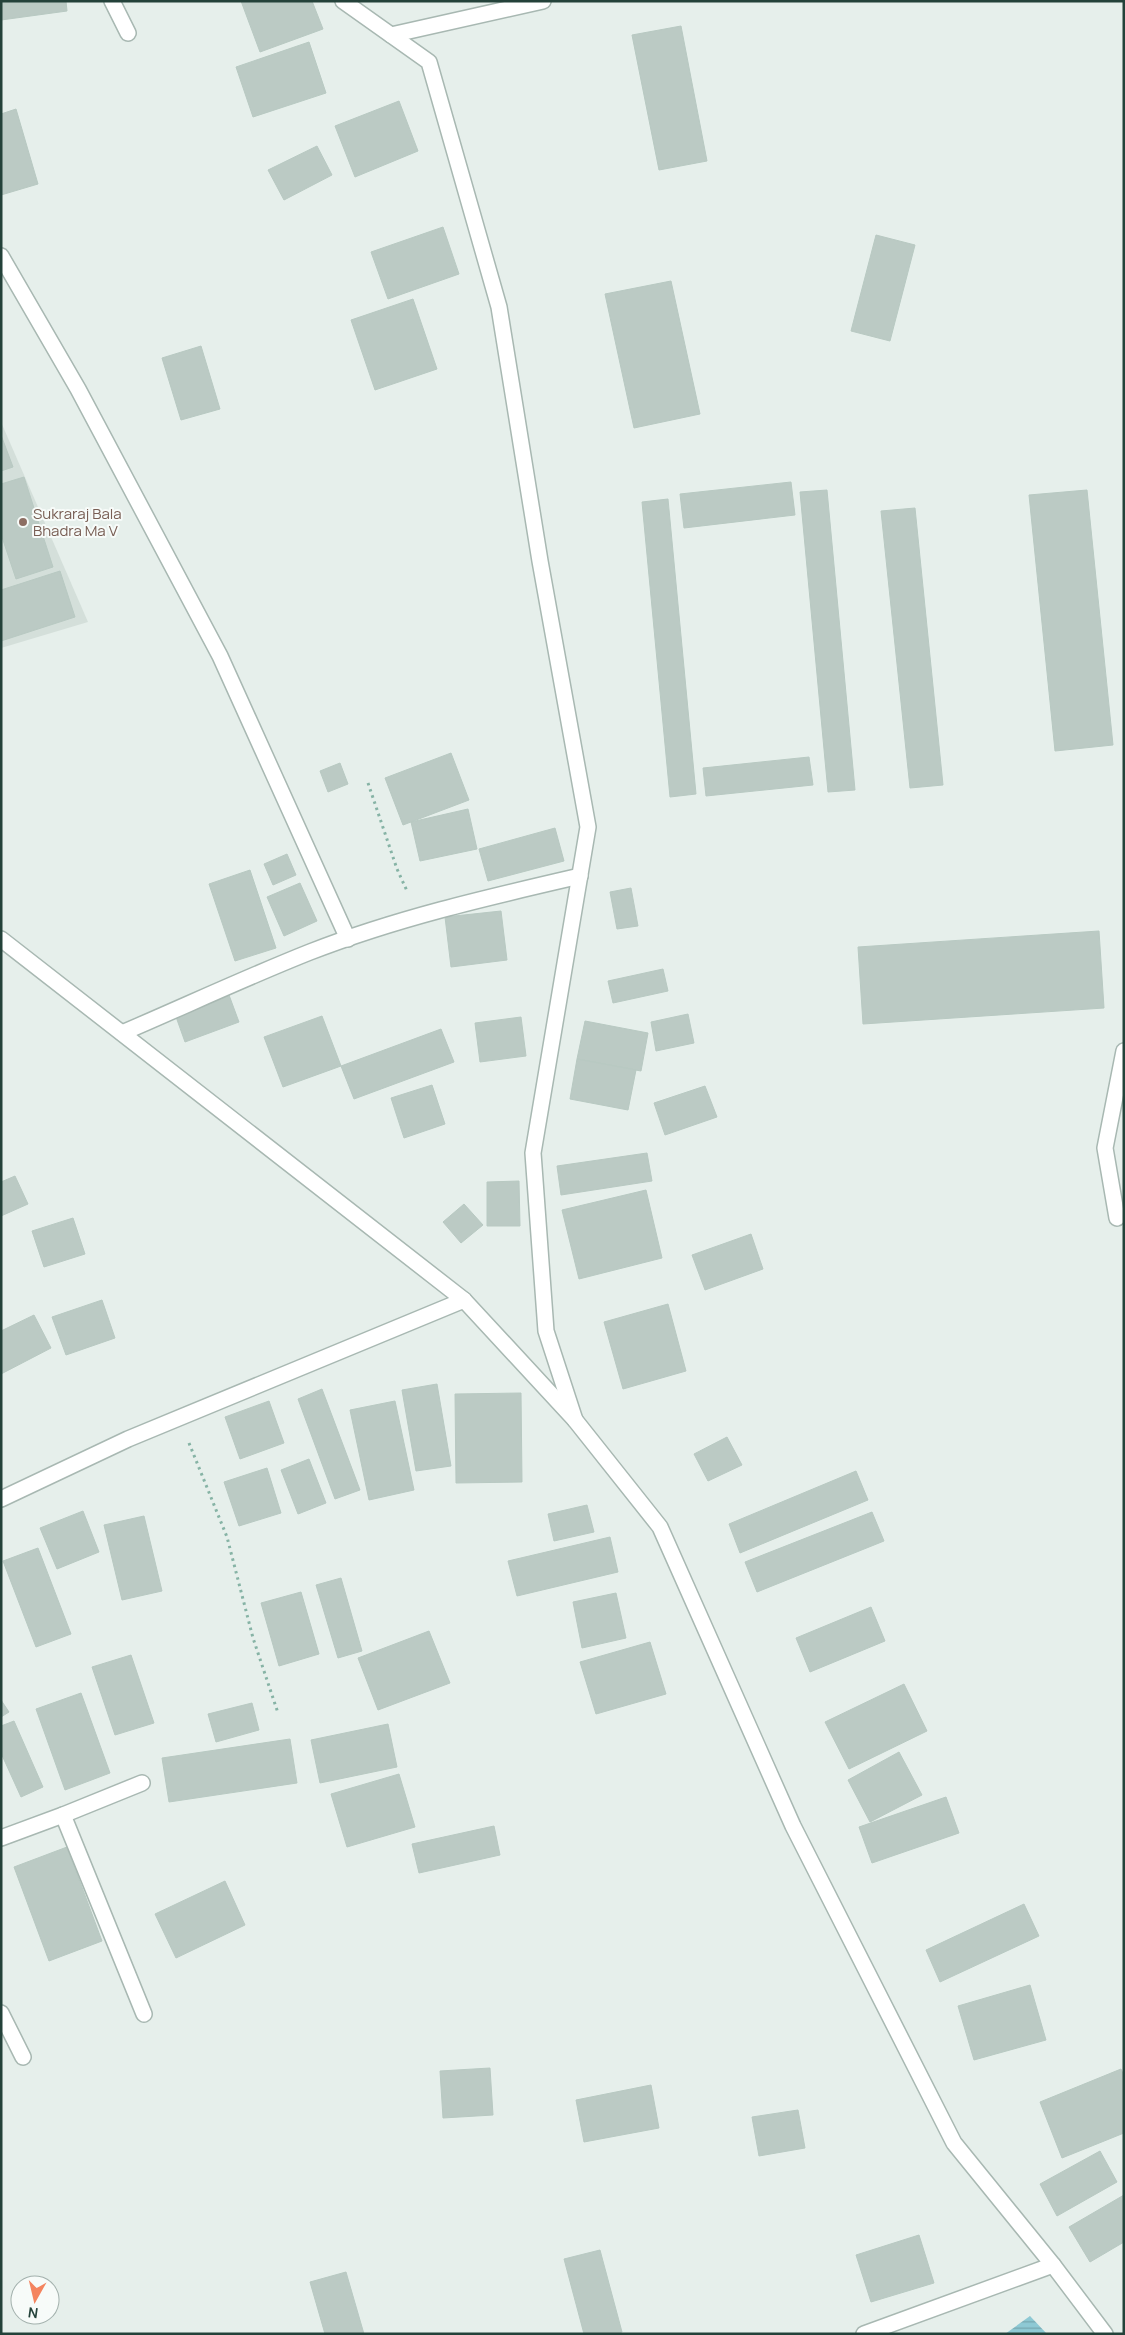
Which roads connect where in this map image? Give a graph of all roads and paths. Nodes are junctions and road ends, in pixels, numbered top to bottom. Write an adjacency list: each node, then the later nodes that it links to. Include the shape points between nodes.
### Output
1 (112, 1): 4 (street)
2 (343, 1): 5 (street)
3 (543, 1): 5 (street)
4 (128, 33)
5 (392, 35): 8 (street, via 429,62 499,306 540,561 588,827)
6 (1, 256): 11 (street, via 78,389 220,656)
7 (368, 783): 9 (path, via 397,869)
8 (580, 876): 9 (street); 17 (street, via 533,1153 546,1330)
9 (420, 916): 11 (street)
10 (1, 939): 12 (street)
11 (348, 939): 12 (street)
12 (122, 1033): 15 (street)
13 (1124, 1051): 14 (street, via 1105,1148)
14 (1117, 1218)
15 (464, 1300): 16 (street); 17 (street)
16 (180, 1419): 18 (street, via 128,1439); 19 (path, via 227,1537 253,1638)
17 (575, 1420): 26 (street, via 660,1527 793,1826 954,2143)
18 (1, 1499)
19 (278, 1713)
20 (142, 1783): 21 (street)
21 (64, 1815): 22 (street); 24 (street)
22 (1, 1838)
23 (1, 2013): 25 (street)
24 (144, 2014)
25 (23, 2057)
26 (1053, 2264): 27 (street); 28 (street)
27 (864, 2334)
28 (1105, 2334)

